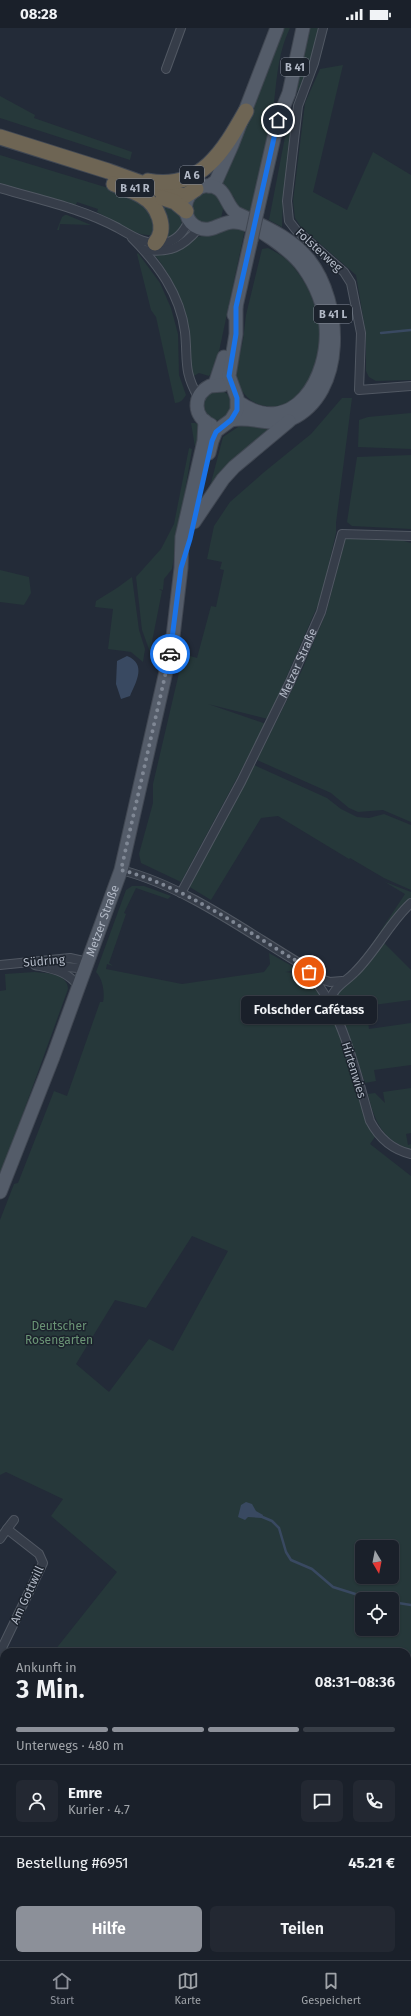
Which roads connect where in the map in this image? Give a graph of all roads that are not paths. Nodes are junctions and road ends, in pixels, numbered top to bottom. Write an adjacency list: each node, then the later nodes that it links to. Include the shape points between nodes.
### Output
1 (181, 28): 6 (street)
2 (277, 28): 9 (main road)
3 (297, 28): 7 (main road, B 41, via 283,92)
4 (303, 28): 7 (main road, B 41, via 289,93)
5 (323, 28): 8 (street, via 314,63)
6 (166, 69)
7 (283, 104): 8 (street); 21 (main road, B 41, bridge)
8 (298, 106): 23 (street, Folsterweg, via 287,201 289,221 344,272 352,283 361,333 359,390)
9 (246, 111): 12 (highway, A 6, via 221,152 198,173 166,182); 14 (main road, via 216,180)
10 (0, 137): 12 (highway, A 6)
11 (0, 148): 12 (highway, B 41 R, via 80,173)
12 (111, 177): 14 (highway, B 41 R, via 179,196); 16 (highway, B 41 R, via 175,202); 20 (highway, via 143,196 155,208 162,230 161,237)
13 (0, 188): 19 (street, via 71,208)
14 (202, 188): 15 (main road, via 221,191); 16 (main road, via 187,200)
15 (229, 202): 17 (main road, via 228,216); 26 (main road, B 41 L, via 231,210 274,231 299,250 317,273 329,300 334,349 327,375 317,396)
16 (187, 215): 18 (main road); 20 (street, via 185,230 179,237)
17 (219, 226): 18 (main road, via 206,230); 25 (main road, B 41 L, via 234,222 248,226 270,237 296,258 316,289 326,326 322,365 312,388 300,403 284,412 268,414 254,411)
18 (199, 228): 20 (street, via 182,245 172,250)
19 (128, 234): 20 (street); 20 (street)
20 (150, 247): 24 (street, via 178,305 185,333 186,369)
21 (236, 307): 22 (main road, B 41, via 220,375); 25 (main road, B 41, via 236,334 229,376)
22 (215, 384): 24 (main road, via 204,389); 25 (main road, via 227,387)
23 (411, 386)
24 (198, 398): 27 (main road, Metzer Straße, via 197,409)
25 (236, 398): 28 (main road, Metzer Straße, via 237,410)
26 (291, 418): 28 (main road, B 41 L, via 273,423 240,418); 29 (main road, via 234,467)
27 (204, 421): 28 (main road, via 215,425); 31 (main road, Metzer Straße, via 204,441 182,537)
28 (228, 422): 29 (main road, Metzer Straße, via 216,432 212,441)
29 (194, 522): 31 (main road, Metzer Straße)
30 (411, 536): 33 (street, Metzer Straße, via 342,534 321,612 290,682 241,782)
31 (181, 568): 32 (main road, Metzer Straße, via 172,645)
32 (121, 870): 33 (street, Hirtenwies, via 143,875); 37 (main road, Metzer Straße)
33 (181, 893): 39 (street, Hirtenwies, via 300,963)
34 (411, 903): 40 (street, via 360,967)
35 (0, 965): 37 (street, Südring, via 70,958)
36 (35, 965): 37 (street, Südring, via 77,968); 38 (street, Südring); 41 (street, Südring, via 66,973)
37 (87, 965): 41 (main road, Metzer Straße)
38 (0, 968)
39 (313, 977): 40 (street, via 330,982); 42 (street, Hirtenwies)
40 (342, 981): 42 (street, via 331,996)
41 (79, 986): 44 (main road, Metzer Straße)
42 (329, 1004): 43 (street, Hirtenwies, via 346,1041 374,1129 392,1146)
43 (411, 1154)
44 (0, 1192)
45 (14, 1520): 46 (street)
46 (7, 1530): 47 (street); 48 (street, Am Gottwill, via 39,1554 43,1563)
47 (0, 1539)
48 (2, 1648)

